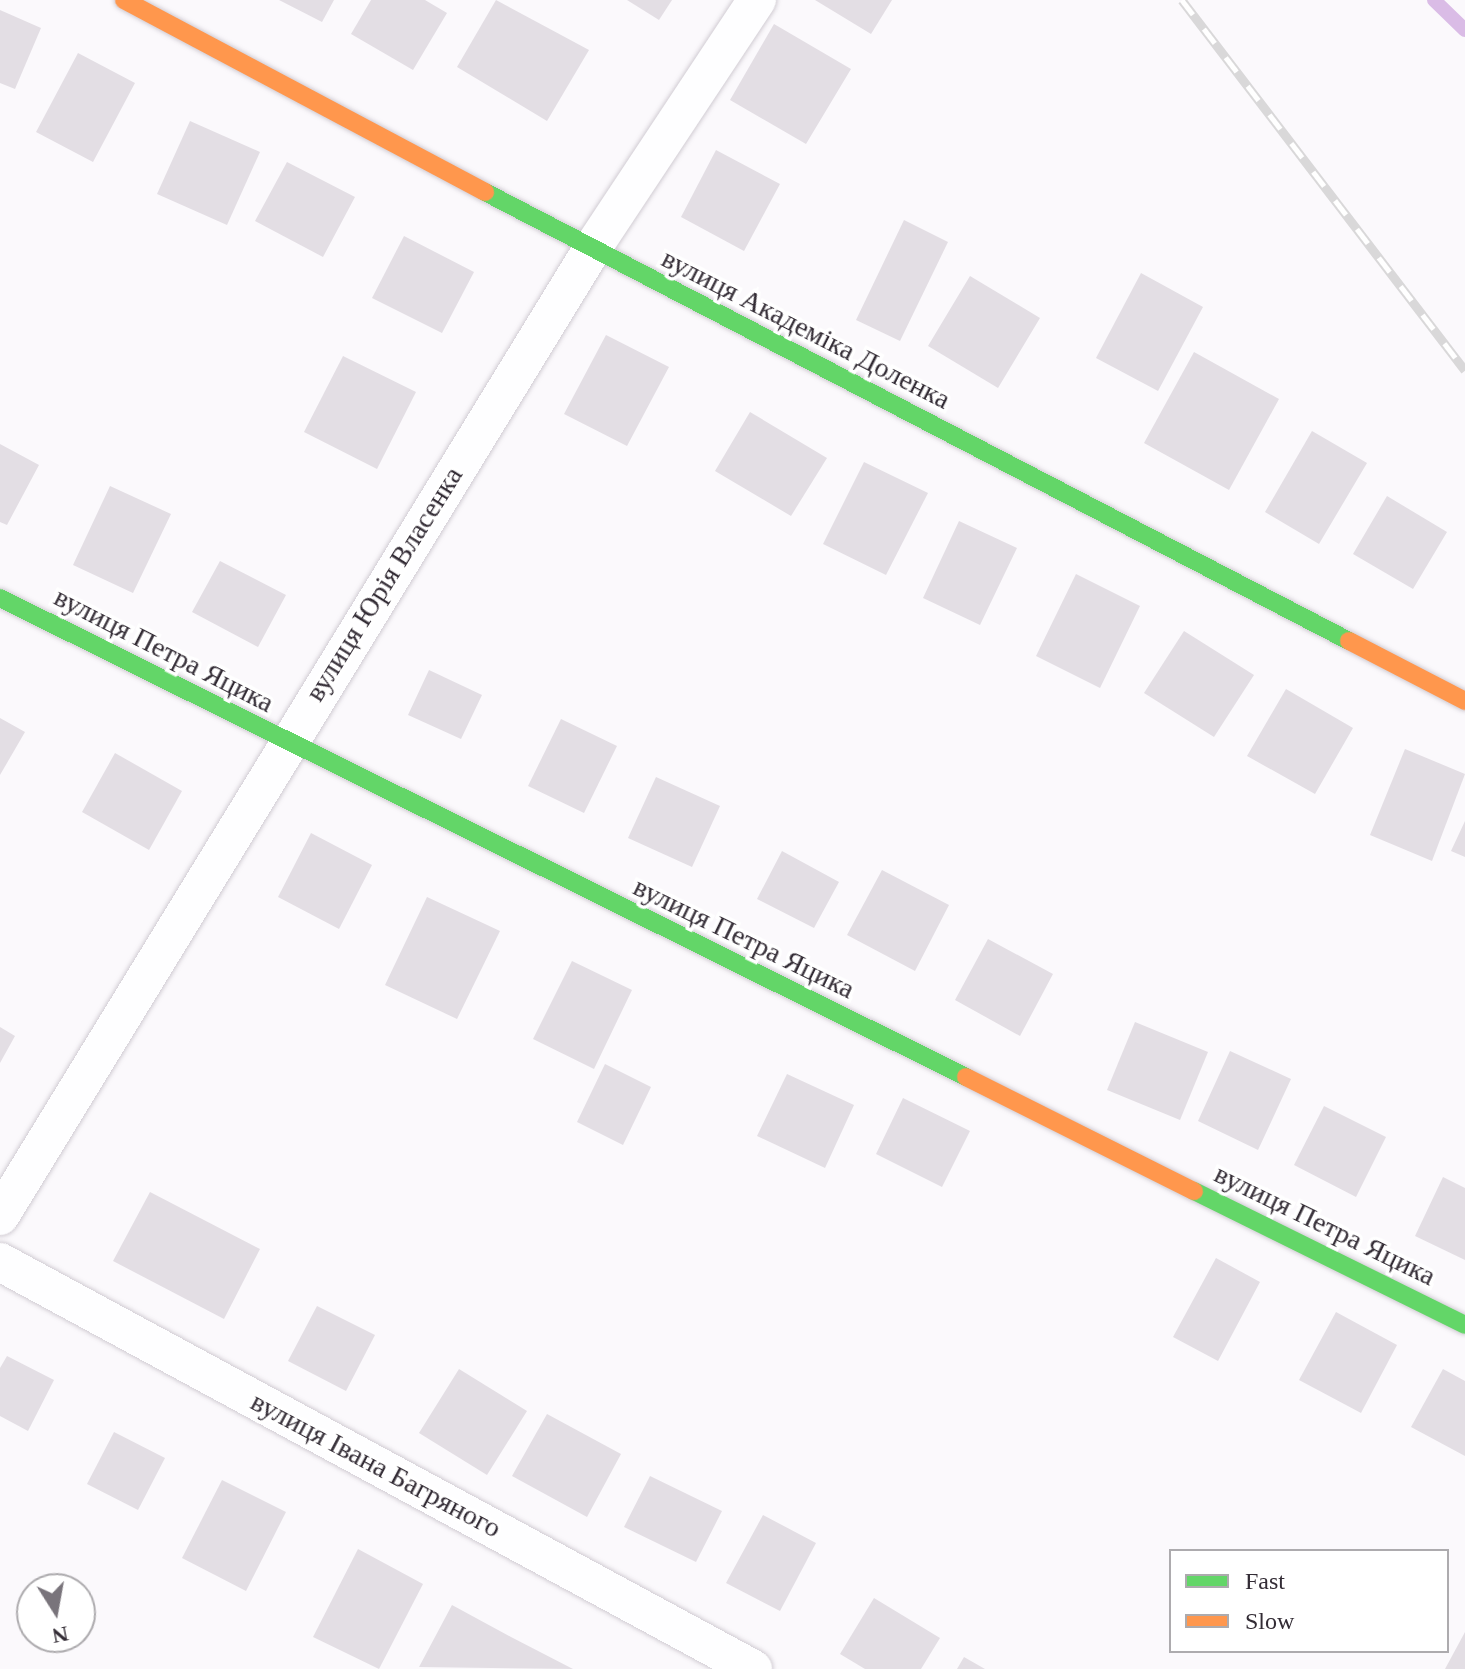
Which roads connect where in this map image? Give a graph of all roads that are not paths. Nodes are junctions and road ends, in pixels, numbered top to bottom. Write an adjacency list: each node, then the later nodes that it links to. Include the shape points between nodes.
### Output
1 (124, 0): 3 (street, вулиця Академіка Доленка)
2 (757, 0): 3 (street, вулиця Юрія Власенка)
3 (592, 249): 5 (street, вулиця Академіка Доленка); 6 (street, вулиця Юрія Власенка)
4 (0, 598): 6 (street, вулиця Петра Яцика)
5 (1465, 701)
6 (285, 743): 7 (street, вулиця Юрія Власенка); 9 (street, вулиця Петра Яцика)
7 (0, 1216)
8 (0, 1262): 10 (street, вулиця Івана Багряного)
9 (1465, 1325)
10 (753, 1669)

